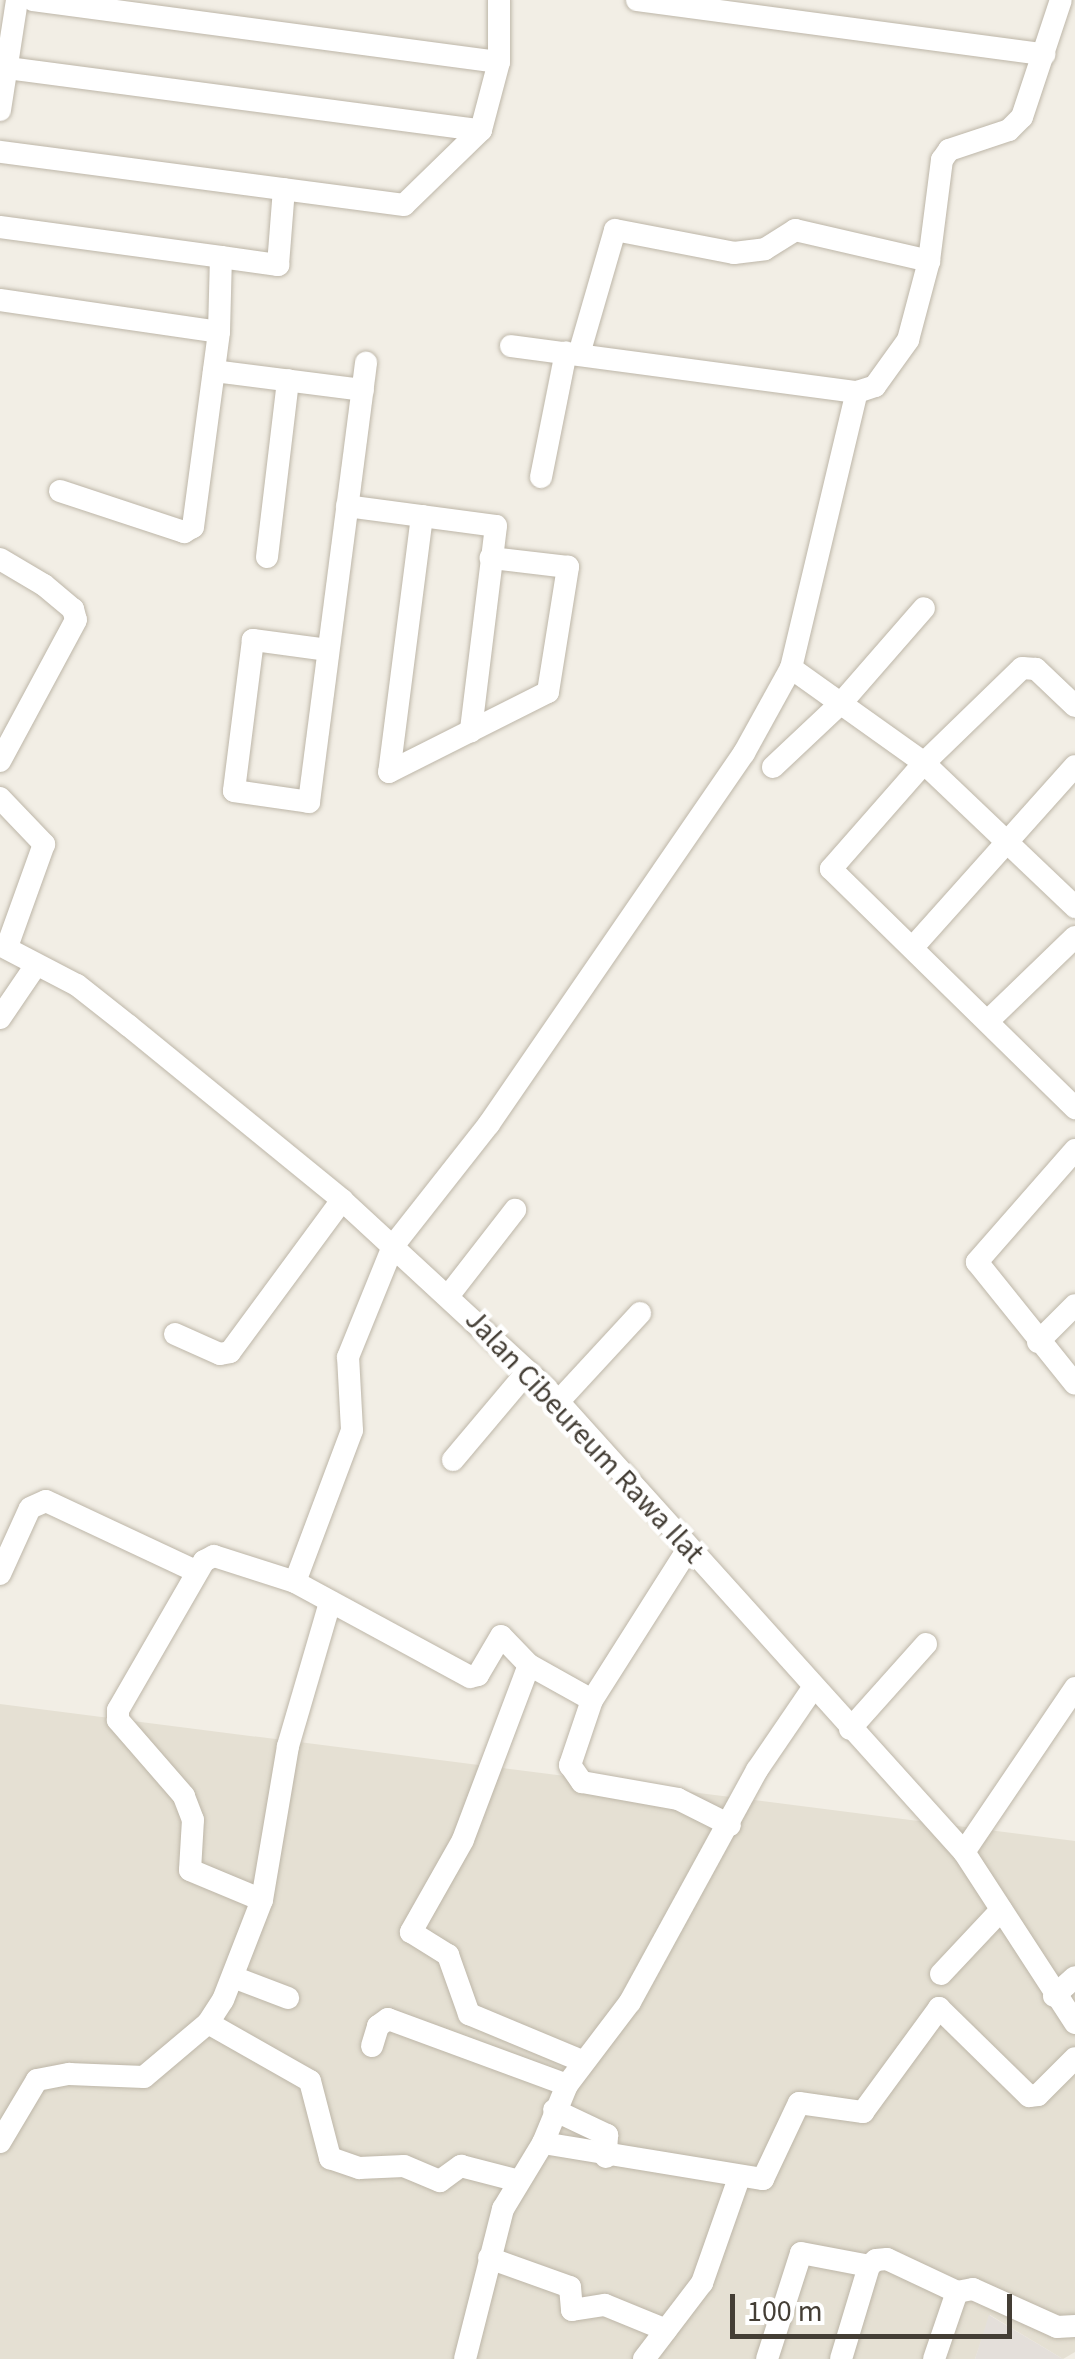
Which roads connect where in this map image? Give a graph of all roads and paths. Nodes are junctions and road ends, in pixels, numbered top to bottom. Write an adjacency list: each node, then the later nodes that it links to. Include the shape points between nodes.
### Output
1 (17, 0): 10 (street)
2 (32, 0): 9 (street)
3 (499, 0): 9 (street)
4 (637, 0): 5 (street)
5 (687, 3): 6 (street)
6 (764, 8): 8 (street)
7 (1065, 9): 8 (street)
8 (1044, 54): 17 (street, via 1022,117 1009,130 949,150 942,160)
9 (499, 62): 12 (street)
10 (3, 67): 11 (street); 12 (street)
11 (0, 110)
12 (480, 130): 14 (street, via 404,205)
13 (0, 152): 14 (street)
14 (284, 189): 16 (street, via 278,265)
15 (0, 227): 16 (street)
16 (221, 256): 19 (street)
17 (928, 261): 21 (street, via 794,230 765,248 734,253 614,230); 26 (street, via 895,366 875,386)
18 (0, 300): 19 (street)
19 (219, 332): 23 (street)
20 (511, 346): 21 (street)
21 (573, 353): 26 (street); 27 (street)
22 (366, 363): 25 (street)
23 (214, 371): 24 (street); 28 (street, via 193,527 184,532)
24 (288, 380): 25 (street); 31 (street)
25 (362, 390): 29 (street)
26 (857, 392): 36 (street)
27 (541, 477)
28 (60, 491)
29 (348, 506): 30 (street); 35 (street)
30 (422, 516): 32 (street, via 496,526); 39 (street, via 389,772)
31 (267, 557)
32 (491, 558): 39 (street); 39 (street, via 568,567 548,692)
33 (0, 559): 40 (street, via 58,597 76,620)
34 (924, 608): 37 (street)
35 (328, 650): 35 (street, via 308,802 234,791 253,640)
36 (790, 668): 37 (street); 57 (street, via 744,753 489,1124)
37 (843, 701): 41 (street); 43 (street)
38 (1075, 706): 41 (street, via 1036,669 1022,668)
39 (471, 731)
40 (0, 761)
41 (924, 762): 45 (street); 49 (street, via 832,869)
42 (1075, 766): 45 (street)
43 (773, 767)
44 (0, 798): 48 (street, via 44,844)
45 (1007, 841): 46 (street); 49 (street)
46 (1075, 907)
47 (1075, 937): 52 (street)
48 (4, 946): 50 (street, Jalan Cibeureum Rawa Ilat)
49 (914, 946): 52 (street)
50 (36, 965): 51 (street); 55 (street, Jalan Cibeureum Rawa Ilat, via 77,985)
51 (0, 1018)
52 (990, 1019): 53 (street)
53 (1073, 1103)
54 (1075, 1150): 62 (street, via 978,1254 981,1270)
55 (342, 1200): 57 (street, Jalan Cibeureum Rawa Ilat); 61 (street, via 230,1352 220,1354)
56 (515, 1210): 58 (street)
57 (393, 1246): 58 (street, Jalan Cibeureum Rawa Ilat); 70 (street, via 348,1358 352,1430)
58 (448, 1295): 63 (street, Jalan Cibeureum Rawa Ilat)
59 (1075, 1305): 62 (street)
60 (640, 1312): 65 (street)
61 (176, 1334)
62 (1038, 1342): 64 (street)
63 (528, 1371): 65 (street, Jalan Cibeureum Rawa Ilat); 66 (street)
64 (1075, 1384)
65 (558, 1402): 67 (street, Jalan Cibeureum Rawa Ilat)
66 (454, 1460)
67 (688, 1549): 74 (street, Jalan Cibeureum Rawa Ilat); 76 (street)
68 (194, 1570): 69 (street, via 46,1501 30,1508); 70 (street, via 214,1556); 80 (street, via 121,1700 118,1720 184,1796 193,1820 190,1870)
69 (0, 1574)
70 (295, 1582): 71 (street)
71 (330, 1602): 73 (street, via 470,1678 478,1676 497,1636); 80 (street, via 288,1746)
72 (926, 1644): 77 (street)
73 (529, 1665): 76 (street); 91 (street, via 463,1840 411,1932 448,1955 469,2014)
74 (813, 1688): 77 (street, Jalan Cibeureum Rawa Ilat); 78 (street)
75 (1075, 1688): 79 (street)
76 (592, 1700): 78 (street, via 572,1774 678,1799)
77 (850, 1728): 79 (street, Jalan Cibeureum Rawa Ilat)
78 (730, 1825): 91 (street, via 630,2002)
79 (964, 1852): 81 (street, Jalan Cibeureum Rawa Ilat)
80 (262, 1900): 83 (street)
81 (1001, 1910): 82 (street, via 956,1950); 85 (street, Jalan Cibeureum Rawa Ilat)
82 (942, 1974)
83 (233, 1977): 86 (street); 87 (street)
84 (1075, 1977): 85 (street)
85 (1054, 1996): 88 (street, Jalan Cibeureum Rawa Ilat)
86 (288, 1998)
87 (208, 2023): 94 (street, via 144,2077 69,2074 37,2080); 98 (street, via 310,2080 330,2158 359,2168 408,2166 440,2180 461,2166)
88 (1075, 2024)
89 (372, 2046): 92 (street, via 378,2026 388,2020)
90 (1075, 2058): 97 (street, via 1038,2095 1028,2096 939,2008 863,2112 800,2104 771,2174)
91 (582, 2061): 92 (street)
92 (566, 2085): 93 (street)
93 (554, 2110): 95 (street); 96 (street, via 607,2135)
94 (0, 2142)
95 (543, 2142): 96 (street); 98 (street)
96 (606, 2157): 97 (street)
97 (739, 2178): 103 (street, via 702,2283)
98 (520, 2181): 99 (street, via 503,2209)
99 (489, 2258): 103 (street, via 570,2287 572,2310 606,2305); 104 (street)
100 (869, 2266): 101 (street, via 887,2259); 106 (street, via 801,2253); 107 (street)
101 (957, 2292): 102 (street, via 973,2288 1057,2327); 108 (street)
102 (1075, 2326)
103 (666, 2330): 105 (street)
104 (468, 2358)
105 (644, 2359)
106 (767, 2359)
107 (841, 2359)
108 (934, 2359)

